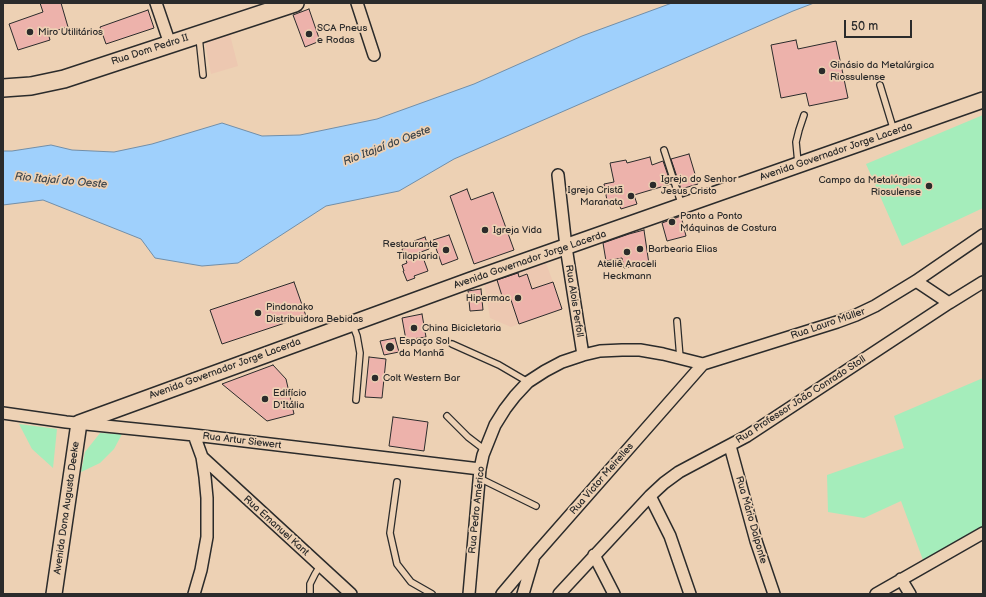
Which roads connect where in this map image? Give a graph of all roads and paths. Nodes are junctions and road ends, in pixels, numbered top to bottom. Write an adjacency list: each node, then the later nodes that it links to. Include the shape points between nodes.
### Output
1 (156, 3): 5 (street)
2 (295, 3): 4 (main road, Rua Dom Pedro II)
3 (358, 3): 6 (street)
4 (199, 34): 5 (main road, Rua Dom Pedro II); 7 (lane)
5 (170, 44): 9 (main road, Rua Dom Pedro II, via 64,79 31,86)
6 (374, 55)
7 (204, 75)
8 (880, 85): 12 (lane)
9 (3, 88)
10 (983, 100): 12 (main road, Avenida Governador Jorge Lacerda)
11 (804, 115): 14 (lane, via 796,142)
12 (894, 131): 14 (main road, Avenida Governador Jorge Lacerda)
13 (664, 150): 16 (lane)
14 (798, 165): 16 (main road, Avenida Governador Jorge Lacerda)
15 (558, 175): 18 (street, Rua Alois Perfoll)
16 (682, 206): 18 (main road, Avenida Governador Jorge Lacerda)
17 (983, 235): 19 (street, Rua Lauro Müller)
18 (566, 247): 23 (main road, Avenida Governador Jorge Lacerda); 25 (street, Rua Alois Perfoll)
19 (916, 281): 21 (street); 27 (street, Rua Lauro Müller, via 856,315)
20 (983, 282): 21 (street, Rua Professor João Conrado Stoll)
21 (949, 304): 34 (street, Rua Professor João Conrado Stoll)
22 (677, 321): 26 (lane)
23 (352, 323): 29 (lane, via 360,353); 32 (main road, Avenida Governador Jorge Lacerda)
24 (452, 344): 28 (lane)
25 (583, 355): 26 (street, Rua Pedro Américo, via 640,350); 28 (street, Rua Pedro Américo, via 545,370)
26 (680, 358): 27 (street, Rua Pedro Américo)
27 (703, 364): 42 (street, Rua Victor Meirelles)
28 (528, 382): 35 (street, Rua Pedro Américo, via 505,409)
29 (356, 400)
30 (3, 413): 32 (street, Rua Artur Siewert)
31 (447, 416): 35 (lane)
32 (79, 423): 33 (street, Rua Artur Siewert); 46 (main road, Avenida Dona Augusta Deeke)
33 (194, 435): 36 (street); 37 (street, Rua Artur Siewert)
34 (730, 446): 39 (street, Rua Professor João Conrado Stoll, via 679,472); 57 (street, Rua Mário Dalponte, via 756,541)
35 (485, 450): 37 (street, Rua Pedro Américo)
36 (202, 457): 44 (street, Rua Emanuel Kant); 47 (street, via 207,498 207,537)
37 (480, 473): 40 (lane); 51 (street, Rua Pedro Américo)
38 (397, 482): 50 (lane, via 390,533 397,564 411,582)
39 (650, 496): 43 (street, Rua Professor João Conrado Stoll); 56 (street, via 670,536)
40 (536, 506)
41 (983, 533): 45 (street)
42 (535, 555): 52 (street, Rua Victor Meirelles); 53 (street)
43 (594, 556): 54 (street, Rua Professor João Conrado Stoll); 55 (street)
44 (320, 566): 48 (lane, via 310,584); 49 (street, Rua Emanuel Kant)
45 (901, 579): 58 (street); 59 (street)
46 (54, 594)
47 (194, 594)
48 (310, 594)
49 (351, 594)
50 (432, 594)
51 (469, 594)
52 (502, 594)
53 (523, 594)
54 (559, 594)
55 (614, 594)
56 (690, 594)
57 (774, 594)
58 (876, 594)
59 (910, 594)

